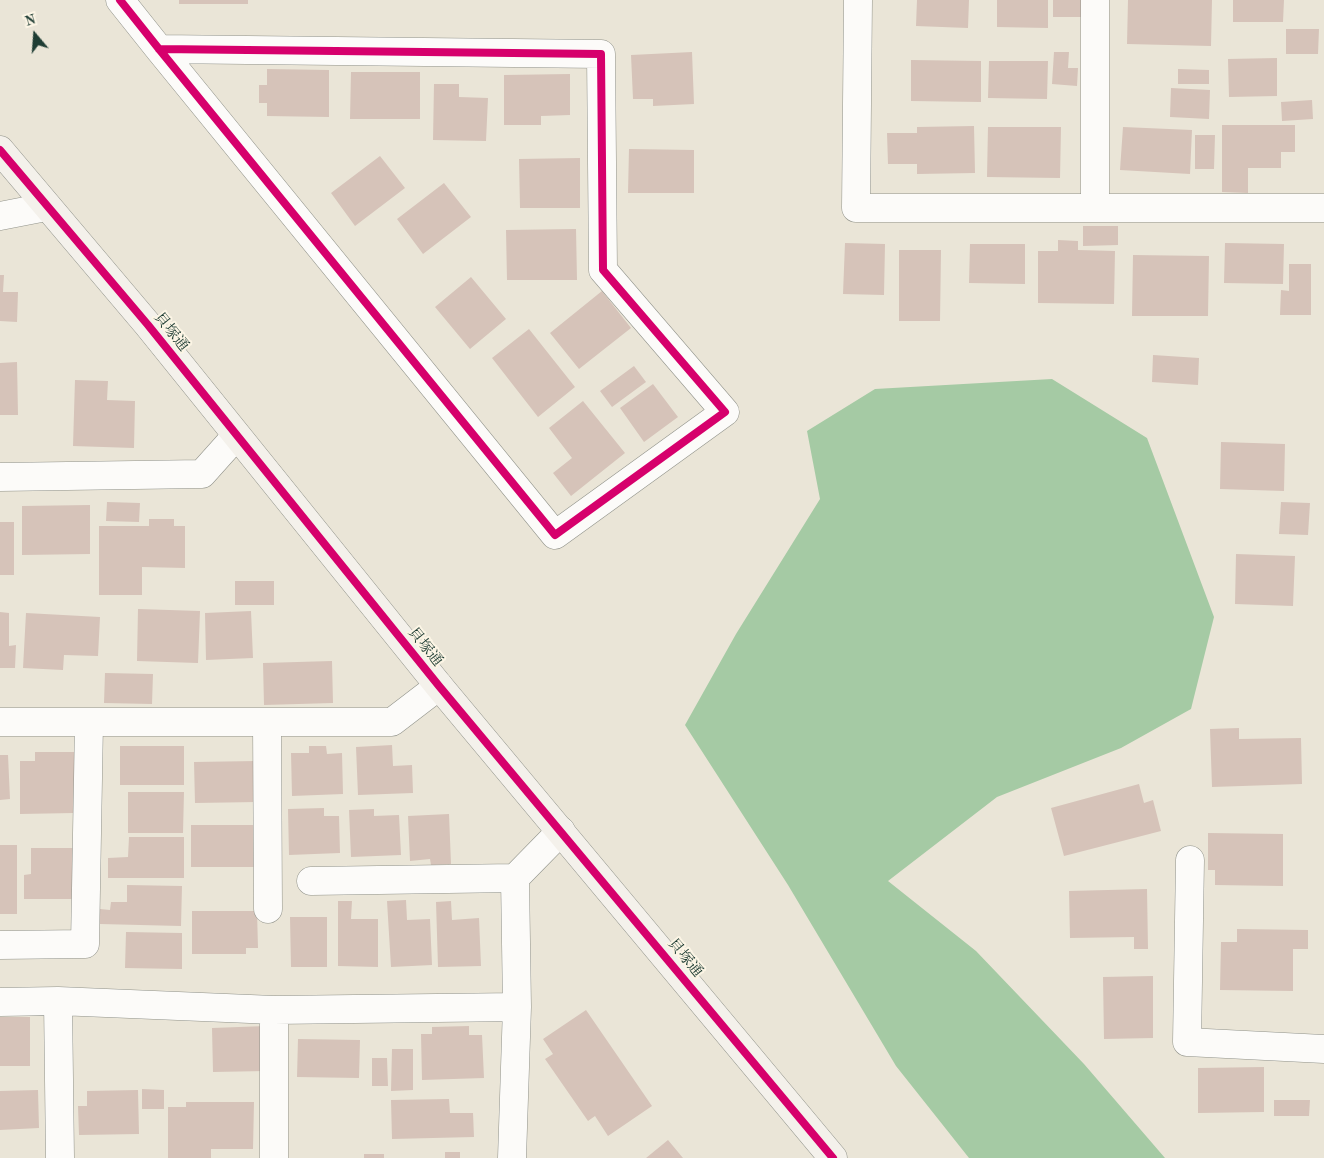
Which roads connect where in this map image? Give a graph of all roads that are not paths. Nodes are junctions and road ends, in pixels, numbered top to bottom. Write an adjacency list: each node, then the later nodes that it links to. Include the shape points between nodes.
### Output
1 (120, 0): 4 (street)
2 (858, 0): 7 (street, via 856,208)
3 (1095, 0): 7 (street)
4 (159, 49): 4 (street, via 601,54 603,270 725,412 555,536)
5 (0, 150): 6 (street, 貝塚通)
6 (46, 207): 9 (street); 10 (street, 貝塚通, via 148,325)
7 (1095, 208): 8 (street)
8 (1324, 208)
9 (0, 216)
10 (236, 436): 11 (street, via 202,474); 12 (street, 貝塚通)
11 (0, 477)
12 (439, 686): 14 (street, via 392,722); 16 (street, 貝塚通)
13 (0, 722): 15 (street)
14 (267, 722): 15 (street); 20 (street)
15 (90, 723): 21 (street, via 85,944)
16 (561, 831): 18 (street); 30 (street, 貝塚通)
17 (1190, 860): 26 (street, via 1187,1042)
18 (516, 878): 19 (street); 24 (street)
19 (311, 881)
20 (268, 908)
21 (0, 945)
22 (58, 1001): 23 (street); 25 (street); 27 (street)
23 (0, 1002)
24 (516, 1007): 25 (street); 29 (street)
25 (274, 1010): 28 (street)
26 (1324, 1049)
27 (60, 1158)
28 (274, 1158)
29 (512, 1158)
30 (834, 1158)

